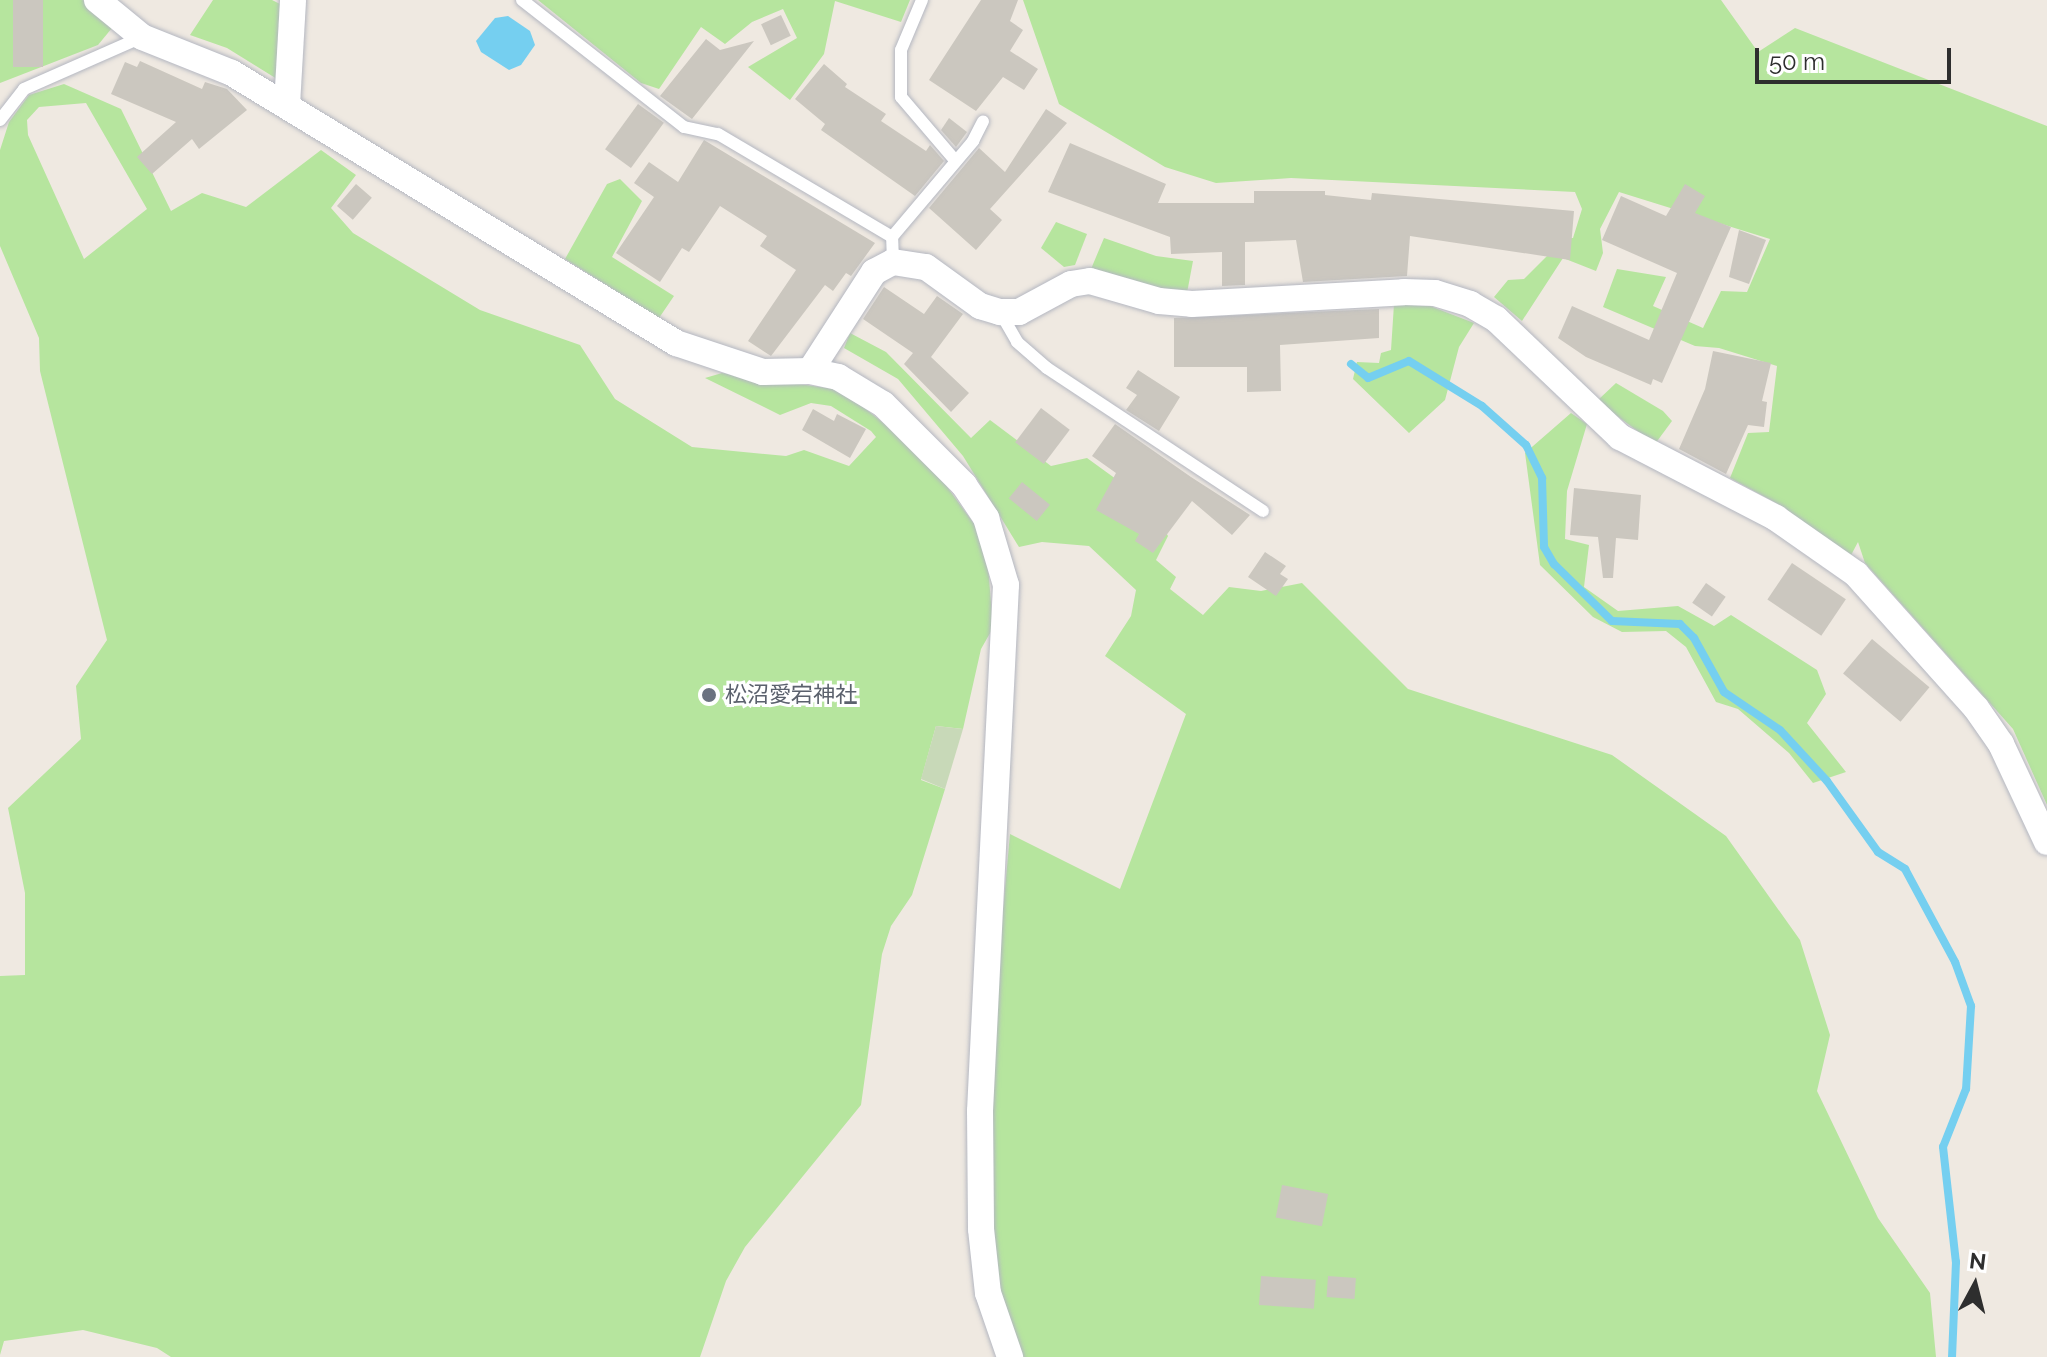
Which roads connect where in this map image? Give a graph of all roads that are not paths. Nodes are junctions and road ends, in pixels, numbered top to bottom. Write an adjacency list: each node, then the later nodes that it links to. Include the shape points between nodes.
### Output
1 (97, 0): 5 (street)
2 (293, 0): 6 (street)
3 (522, 0): 10 (lane, via 684,127 718,134)
4 (922, 0): 9 (lane, via 901,50 901,97)
5 (142, 37): 6 (street, via 232,73); 7 (lane, via 24,89)
6 (287, 105): 12 (street, via 676,343 763,372)
7 (0, 120)
8 (983, 121): 9 (lane)
9 (954, 159): 10 (lane)
10 (893, 250): 11 (street, via 980,306); 12 (street)
11 (1000, 312): 13 (lane, via 1017,342 1047,368); 14 (street, via 1019,312 1071,284 1090,281 1159,301 1192,304 1404,292 1435,293 1470,304 1496,319 1620,437 1776,518 1856,574 1976,708 2001,744)
12 (810, 371): 15 (street, via 838,377 883,404 941,457 986,518 1000,553 1007,619 980,1111 981,1229 988,1293)
13 (1263, 511)
14 (2047, 842)
15 (1010, 1357)

